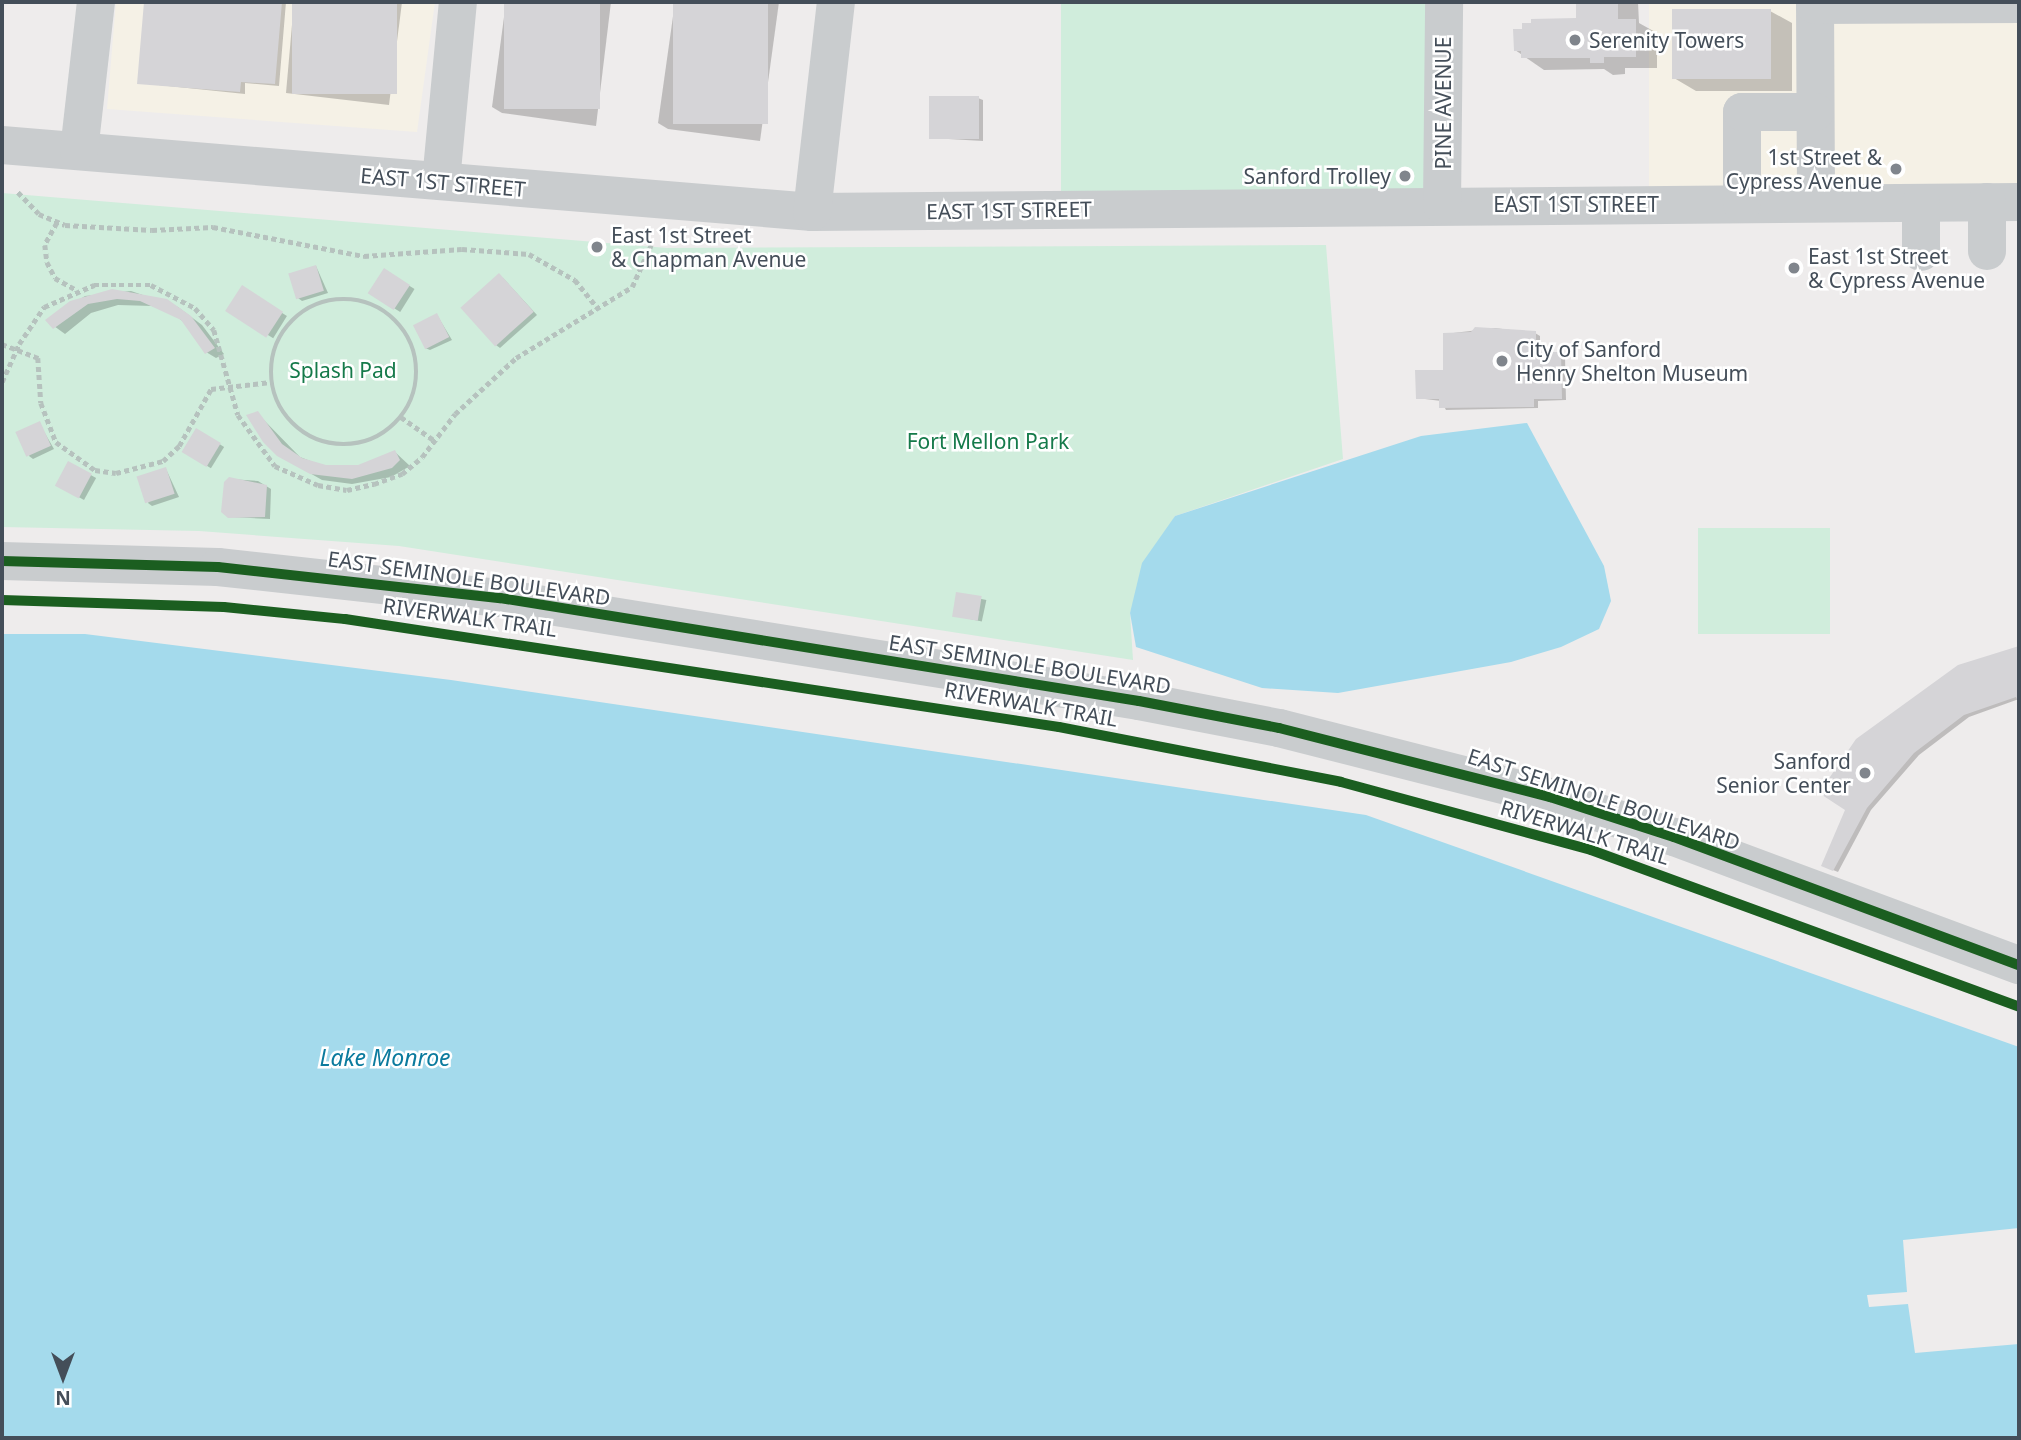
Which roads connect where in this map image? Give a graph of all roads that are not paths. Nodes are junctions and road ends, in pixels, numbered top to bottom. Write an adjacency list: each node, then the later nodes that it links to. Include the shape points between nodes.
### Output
1 (96, 2): 9 (street)
2 (458, 2): 10 (street)
3 (836, 2): 16 (street)
4 (1444, 2): 15 (street, PINE AVENUE)
5 (1815, 4): 6 (street); 7 (street)
6 (2019, 4)
7 (1815, 112): 12 (street); 14 (street, via 1742,112)
8 (2, 145): 9 (street, EAST 1ST STREET)
9 (79, 151): 10 (street, EAST 1ST STREET)
10 (441, 181): 16 (street, EAST 1ST STREET)
11 (2003, 202): 13 (street, EAST 1ST STREET); 17 (street)
12 (1816, 203): 13 (street, EAST 1ST STREET); 14 (street, EAST 1ST STREET)
13 (1920, 203): 18 (street)
14 (1742, 204): 15 (street, EAST 1ST STREET)
15 (1442, 205): 16 (street, EAST 1ST STREET)
16 (812, 212)
17 (1987, 251)
18 (1921, 252)
19 (2, 561): 20 (street, EAST SEMINOLE BOULEVARD, via 218,567 500,598 1139,701 1279,728 1550,797 1674,837)
20 (2019, 965)

